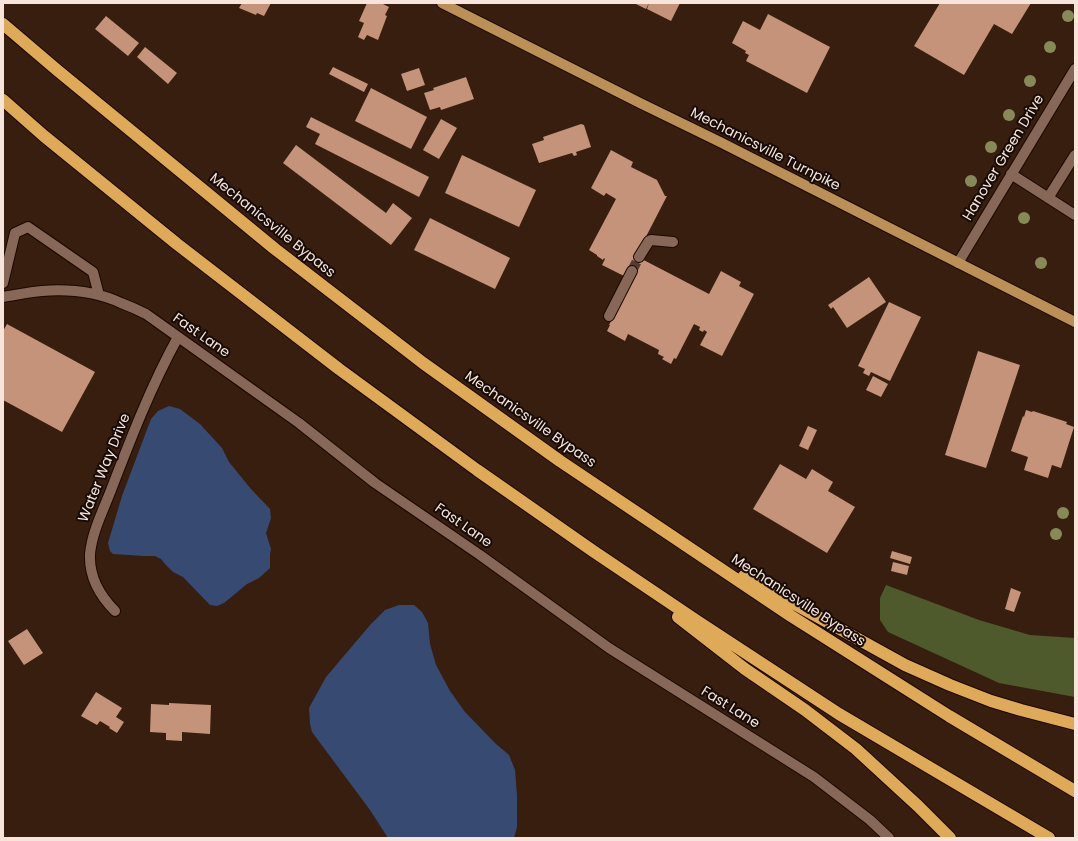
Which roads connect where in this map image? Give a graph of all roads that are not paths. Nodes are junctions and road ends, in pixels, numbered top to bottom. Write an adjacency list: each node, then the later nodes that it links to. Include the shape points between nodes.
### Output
1 (442, 3): 11 (main road, Mechanicsville Turnpike)
2 (3, 24): 19 (highway, Mechanicsville Bypass, via 275,250 429,367 560,461)
3 (1075, 69): 6 (street, Hanover Green Drive)
4 (3, 100): 20 (highway, via 177,244 339,369)
5 (1075, 155): 7 (street)
6 (1011, 174): 7 (street); 11 (street, Hanover Green Drive)
7 (1048, 198): 8 (street)
8 (1075, 214)
9 (673, 242): 10 (street, via 651,240)
10 (639, 257)
11 (958, 263): 17 (main road, Mechanicsville Turnpike)
12 (632, 271): 16 (street)
13 (3, 283): 14 (street, via 16,233 28,227 93,272)
14 (98, 295): 15 (street, Fast Lane, via 71,291 42,291); 18 (street, Fast Lane, via 146,314)
15 (3, 297)
16 (609, 316)
17 (1075, 322)
18 (178, 337): 21 (street, Water Way Drive, via 164,362 128,446 93,537 90,554 92,572 98,589); 24 (street, Fast Lane, via 298,423 375,483 609,648 814,777)
19 (673, 537): 22 (highway, via 905,665 991,701); 23 (highway, Mechanicsville Bypass, via 791,616 949,716)
20 (593, 551): 25 (highway, via 745,669 856,749); 26 (highway, via 839,714)
21 (115, 611)
22 (1075, 724)
23 (1075, 791)
24 (889, 838)
25 (950, 838)
26 (1049, 838)

